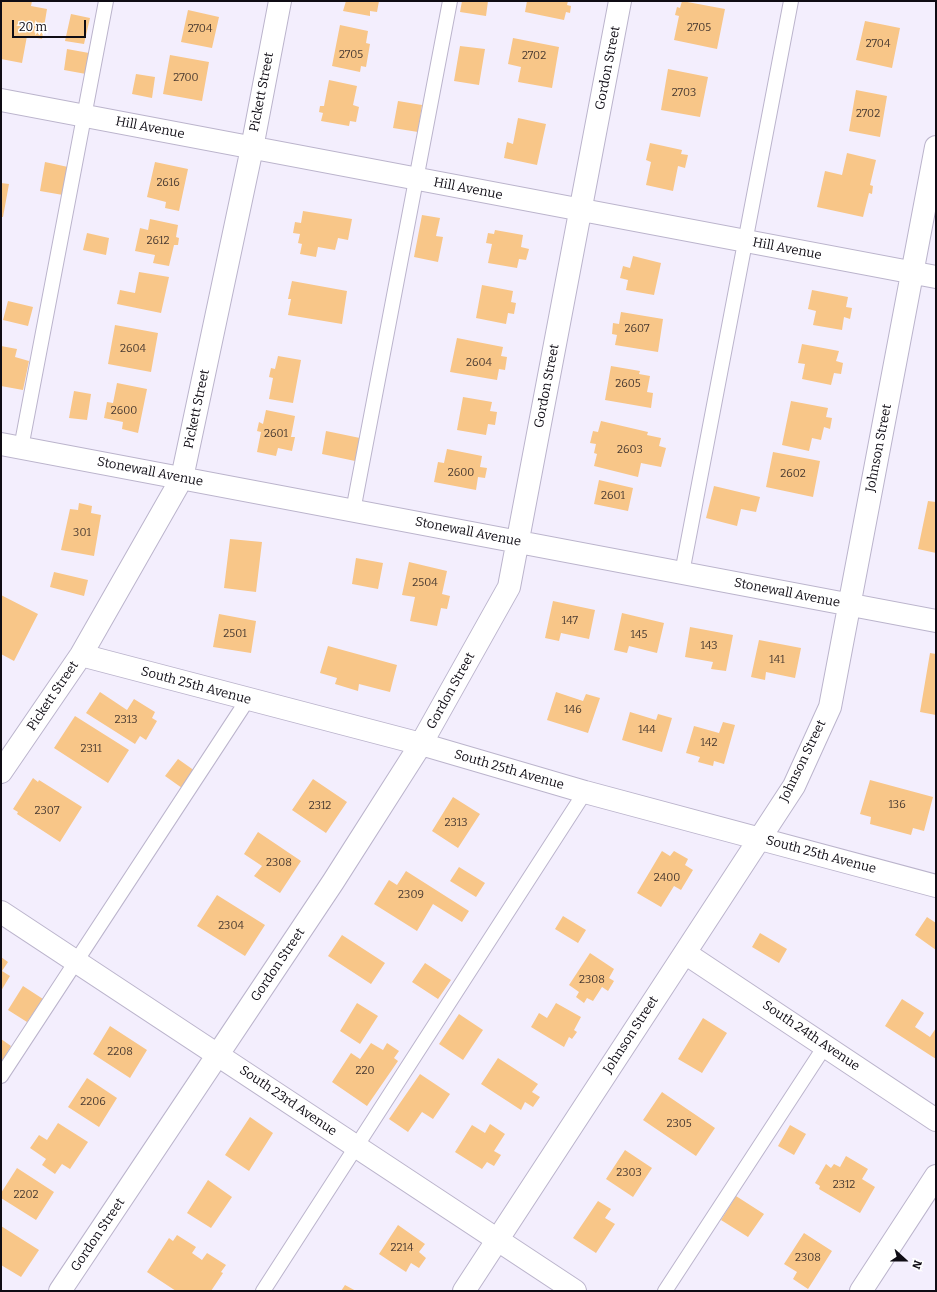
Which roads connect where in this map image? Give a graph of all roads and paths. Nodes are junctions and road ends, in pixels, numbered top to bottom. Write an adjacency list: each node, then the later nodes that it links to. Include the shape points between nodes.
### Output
1 (106, 1): 7 (lane)
2 (280, 1): 9 (street, Pickett Street)
3 (450, 1): 10 (lane)
4 (620, 1): 11 (street, Gordon Street)
5 (791, 1): 12 (lane)
6 (1, 100): 7 (street, Hill Avenue)
7 (84, 116): 9 (street, Hill Avenue); 15 (lane)
8 (936, 147): 13 (street, Johnson Street)
9 (252, 148): 10 (street, Hill Avenue); 16 (street, Pickett Street)
10 (416, 179): 11 (street, Hill Avenue); 17 (lane)
11 (581, 210): 12 (street, Hill Avenue); 18 (street, Gordon Street)
12 (745, 241): 13 (street, Hill Avenue); 19 (lane)
13 (912, 272): 14 (street, Hill Avenue); 20 (street, Johnson Street)
14 (936, 277)
15 (11, 446): 16 (street, Stonewall Avenue)
16 (182, 478): 17 (street, Stonewall Avenue); 22 (street, Pickett Street)
17 (353, 511): 18 (street, Stonewall Avenue)
18 (518, 542): 19 (street, Stonewall Avenue); 24 (street, Gordon Street, via 509,587)
19 (682, 573): 20 (street, Stonewall Avenue)
20 (849, 604): 21 (street, Stonewall Avenue); 27 (street, Johnson Street, via 830,707 794,786)
21 (936, 621)
22 (81, 655): 23 (street, South 25th Avenue); 25 (street, Pickett Street)
23 (248, 700): 24 (street, South 25th Avenue); 31 (lane)
24 (421, 744): 26 (street, South 25th Avenue); 33 (street, Gordon Street)
25 (1, 772)
26 (585, 792): 27 (street, South 25th Avenue); 36 (lane)
27 (760, 839): 28 (street, South 25th Avenue); 30 (street, Johnson Street)
28 (936, 886)
29 (1, 912): 31 (street, South 23rd Avenue)
30 (685, 952): 32 (street, South 24th Avenue); 38 (street, Johnson Street)
31 (76, 962): 33 (street, South 23rd Avenue); 34 (lane)
32 (825, 1046): 35 (street, South 24th Avenue); 43 (lane)
33 (218, 1055): 36 (street, South 23rd Avenue); 39 (street, Gordon Street)
34 (1, 1076)
35 (936, 1120)
36 (356, 1146): 38 (street, South 23rd Avenue); 40 (lane)
37 (936, 1176): 44 (street)
38 (497, 1240): 41 (street, Johnson Street); 42 (street, South 23rd Avenue)
39 (60, 1291)
40 (263, 1291)
41 (464, 1291)
42 (575, 1291)
43 (665, 1291)
44 (861, 1291)

